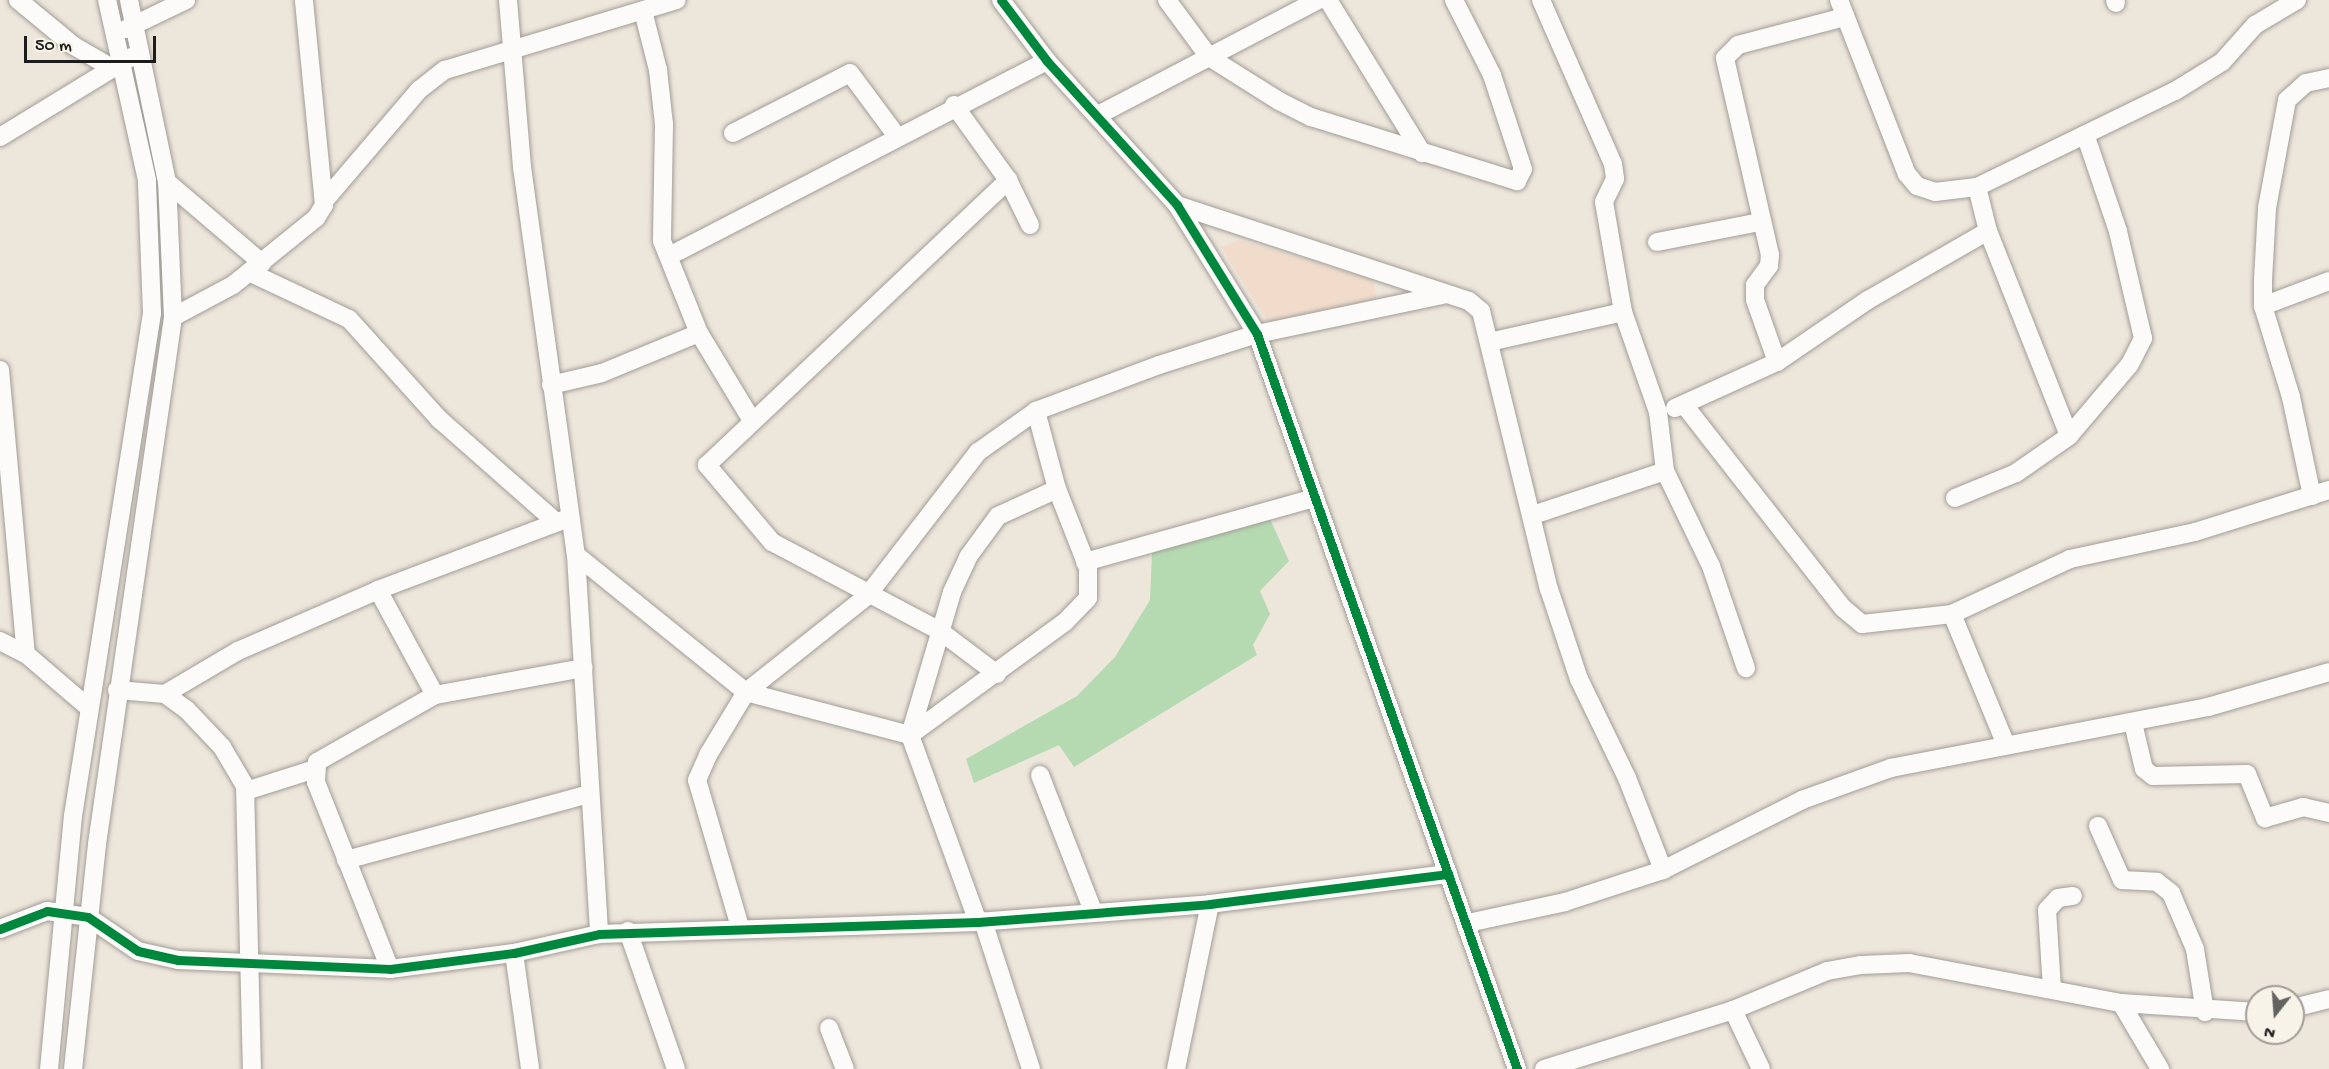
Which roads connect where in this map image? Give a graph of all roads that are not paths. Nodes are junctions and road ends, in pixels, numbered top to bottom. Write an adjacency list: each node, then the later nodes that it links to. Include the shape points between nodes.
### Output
1 (18, 0): 23 (street, via 74,46)
2 (107, 0): 18 (street)
3 (129, 0): 17 (street)
4 (186, 0): 17 (street)
5 (304, 0): 35 (street)
6 (508, 0): 20 (street)
7 (677, 0): 16 (street)
8 (1001, 0): 22 (street)
9 (1167, 0): 21 (street)
10 (1318, 0): 21 (street)
11 (1328, 0): 31 (street)
12 (1455, 0): 31 (street, via 1492,75 1524,174 1512,181)
13 (1541, 0): 46 (street, via 1613,164 1615,179 1604,202)
14 (2297, 0): 28 (street, via 2255,25 2222,62)
15 (1842, 9): 34 (street, via 1907,174 1926,191); 37 (street, via 1738,45 1726,53 1726,76)
16 (643, 11): 20 (street); 41 (street, via 658,70 664,124 660,226)
17 (137, 25): 18 (street); 19 (street)
18 (116, 33): 23 (street)
19 (144, 52): 23 (street); 33 (street)
20 (515, 52): 35 (street, via 458,64 433,77); 53 (street, via 522,167)
21 (1209, 57): 26 (street); 31 (street, via 1311,117)
22 (1047, 61): 25 (street); 26 (street)
23 (117, 64): 30 (street); 82 (street, via 147,180 153,313)
24 (2329, 78): 45 (street, via 2306,83 2288,100 2267,208)
25 (954, 105): 29 (street); 32 (street)
26 (1098, 115): 36 (street)
27 (733, 133): 29 (street, via 850,73)
28 (2085, 134): 34 (street); 58 (street, via 2145,329 2130,364)
29 (896, 135): 41 (street)
30 (0, 137)
31 (1422, 153)
32 (1008, 180): 38 (street); 57 (street, via 891,296)
33 (167, 182): 42 (street); 47 (street)
34 (1977, 187): 39 (street)
35 (325, 200): 42 (street, via 316,218)
36 (1177, 205): 44 (street); 49 (street)
37 (1760, 222): 40 (street); 51 (street, via 1770,263 1755,285 1755,300)
38 (1030, 225)
39 (1988, 231): 51 (street, via 1868,300); 58 (street)
40 (1658, 243)
41 (671, 255): 48 (street)
42 (256, 268): 47 (street); 65 (street, via 349,319 440,419)
43 (2329, 281): 45 (street)
44 (1446, 294): 49 (street); 50 (street, via 1478,307)
45 (2263, 306): 61 (street)
46 (1623, 312): 50 (street); 56 (street)
47 (172, 316): 78 (street)
48 (699, 333): 53 (street, via 593,376); 57 (street)
49 (1257, 334): 55 (street); 62 (street)
50 (1489, 342): 64 (street)
51 (1777, 362): 54 (street)
52 (0, 370): 73 (street)
53 (551, 385): 65 (street)
54 (1685, 406): 56 (street); 70 (street, via 1856,622)
55 (1036, 411): 60 (street); 69 (street, via 963,467)
56 (1658, 412): 59 (street)
57 (751, 418): 69 (street, via 709,459 711,475 772,542)
58 (2069, 436): 63 (street, via 2016,473)
59 (1665, 471): 64 (street); 75 (street, via 1711,566)
60 (1057, 489): 67 (street); 71 (street, via 1008,509 986,528 958,574)
61 (2321, 493): 70 (street, via 2195,532 2070,559)
62 (1314, 498): 67 (street); 94 (street)
63 (1955, 498)
64 (1533, 515): 93 (street, via 1579,679 1627,777)
65 (563, 520): 66 (street); 68 (street)
66 (576, 555): 74 (street); 79 (street)
67 (1085, 561): 77 (street, via 1091,581 1085,605)
68 (378, 590): 80 (street, via 203,667); 81 (street)
69 (867, 596): 71 (street); 79 (street)
70 (1952, 614): 85 (street)
71 (940, 631): 77 (street); 84 (street)
72 (0, 641): 73 (street)
73 (26, 654): 82 (street)
74 (584, 668): 81 (street); 89 (street)
75 (1746, 668)
76 (2329, 672): 83 (street)
77 (997, 674): 84 (street)
78 (117, 690): 80 (street); 99 (street)
79 (746, 692): 84 (street); 102 (street, via 697,780)
80 (165, 694): 88 (street, via 222,747)
81 (435, 695): 86 (street, via 324,753)
82 (89, 708): 98 (street)
83 (2133, 723): 85 (street); 90 (street, via 2144,768 2153,776 2247,774 2265,818 2303,807)
84 (910, 735): 100 (street)
85 (2006, 745): 93 (street, via 1848,781)
86 (315, 769): 88 (street); 92 (street)
87 (1040, 775): 97 (street)
88 (246, 791): 107 (street)
89 (589, 794): 92 (street); 105 (street)
90 (2329, 813)
91 (2098, 826): 114 (street, via 2122,880 2157,882 2171,893 2195,949)
92 (346, 860): 108 (street)
93 (1664, 870): 101 (street, via 1565,902)
94 (1448, 874): 96 (street); 101 (street)
95 (2073, 896): 109 (street, via 2058,898 2047,910)
96 (1210, 904): 97 (street); 125 (street)
97 (1093, 911): 100 (street)
98 (62, 914): 99 (street); 103 (street, via 35,912); 118 (street)
99 (88, 917): 107 (street, via 138,951); 119 (street)
100 (981, 922): 102 (street); 124 (street)
101 (1468, 923): 126 (street)
102 (740, 927): 104 (street)
103 (0, 929)
104 (628, 932): 105 (street); 122 (street)
105 (599, 934): 106 (street)
106 (514, 953): 108 (street); 121 (street)
107 (247, 965): 108 (street); 120 (street)
108 (390, 969)
109 (2052, 989): 111 (street); 113 (street, via 1909,963 1861,965 1789,984)
110 (2329, 999): 112 (street)
111 (2121, 1003): 114 (street); 128 (street)
112 (2305, 1005)
113 (1733, 1010): 117 (street); 127 (street)
114 (2205, 1012): 115 (street)
115 (2245, 1012)
116 (829, 1028): 123 (street)
117 (1553, 1068)
118 (49, 1069)
119 (73, 1069)
120 (252, 1069)
121 (530, 1069)
122 (676, 1069)
123 (845, 1069)
124 (1031, 1069)
125 (1176, 1069)
126 (1517, 1069)
127 (1761, 1069)
128 (2160, 1069)

